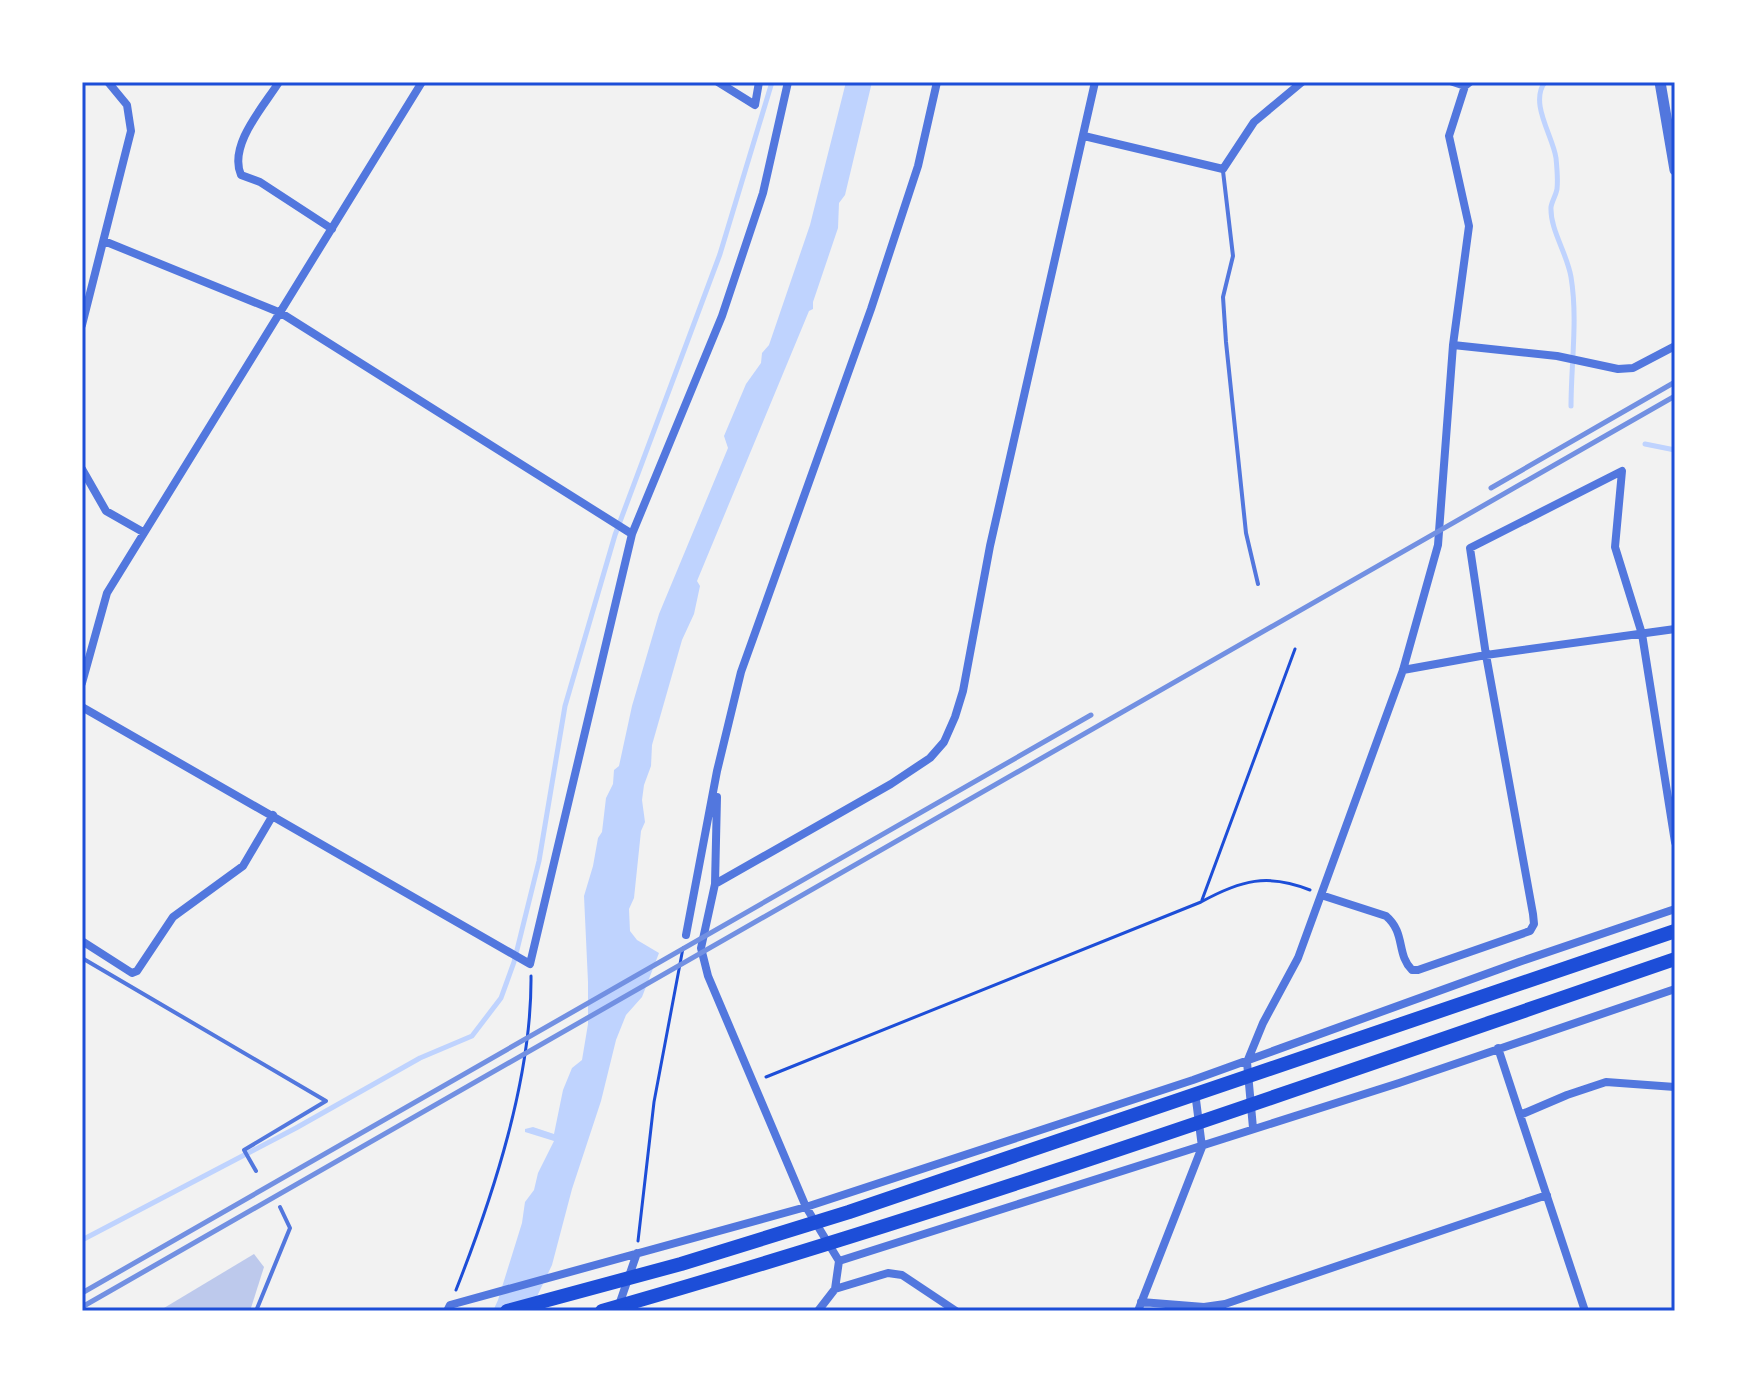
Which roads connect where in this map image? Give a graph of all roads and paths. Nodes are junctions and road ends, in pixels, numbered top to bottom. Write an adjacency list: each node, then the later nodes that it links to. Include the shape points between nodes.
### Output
1 (108, 82): 18 (street, via 127,105 131,131)
2 (279, 82): 17 (street, via 242,142 236,165 241,175)
3 (422, 82): 17 (street)
4 (718, 82): 5 (street, via 755,105)
5 (759, 82)
6 (788, 82): 25 (street, via 763,193 722,316)
7 (937, 82): 34 (street, via 918,166 741,672)
8 (1095, 82): 13 (street)
9 (1302, 82): 15 (street, via 1254,122)
10 (1453, 82): 12 (street)
11 (1660, 82): 14 (street)
12 (1468, 84): 21 (street, via 1449,136 1469,226)
13 (1084, 136): 15 (street); 37 (street, via 990,546 963,691 944,742 891,784)
14 (1673, 142): 16 (street)
15 (1223, 169): 26 (lane, via 1233,256 1223,297 1226,342 1246,533)
16 (1675, 170)
17 (332, 229): 19 (street)
18 (104, 241): 19 (street); 20 (street)
19 (281, 313): 24 (street); 25 (street)
20 (82, 325)
21 (1453, 345): 22 (street, via 1557,356 1618,369 1633,368); 31 (street, via 1438,545)
22 (1675, 346)
23 (82, 469): 24 (street, via 106,511)
24 (143, 532): 32 (street, via 107,593)
25 (632, 534): 46 (street)
26 (1258, 584)
27 (1675, 629): 28 (street)
28 (1642, 634): 30 (street); 30 (street, via 1615,547 1622,471 1470,548); 36 (street)
29 (1295, 649): 39 (path)
30 (1486, 655): 31 (street); 38 (street, via 1533,914 1530,931 1412,970 1405,964 1399,932 1386,916)
31 (1403, 670): 38 (street)
32 (82, 683)
33 (82, 707): 35 (street)
34 (717, 771): 37 (street); 42 (street)
35 (273, 815): 43 (street, via 243,866 173,917 137,971 132,973); 46 (street)
36 (1675, 842)
37 (715, 884): 51 (street, via 701,948)
38 (1321, 895): 39 (path, via 1259,878); 49 (street, via 1298,958)
39 (1201, 902): 51 (path)
40 (1675, 909): 49 (street)
41 (1675, 931): 67 (highway, via 849,1212)
42 (686, 935): 60 (path, via 654,1102)
43 (82, 941)
44 (82, 958): 56 (lane, via 326,1101 244,1150)
45 (1675, 959): 68 (highway, via 1023,1183)
46 (530, 964): 64 (path, via 531,1010 514,1107)
47 (1675, 989): 48 (street)
48 (1498, 1048): 53 (street); 54 (street)
49 (1247, 1062): 50 (street); 54 (street)
50 (1193, 1080): 55 (street); 59 (street)
51 (754, 1082): 59 (street)
52 (1675, 1087): 53 (street, via 1606,1082)
53 (1520, 1115): 57 (street)
54 (1253, 1128): 55 (street)
55 (1202, 1147): 61 (street); 63 (street)
56 (256, 1171)
57 (1547, 1195): 65 (street); 72 (street)
58 (280, 1207): 66 (lane, via 290,1228)
59 (806, 1207): 60 (street); 61 (street)
60 (637, 1253): 64 (street); 69 (street)
61 (839, 1261): 62 (street)
62 (835, 1289): 70 (street); 71 (street, via 888,1273 902,1275)
63 (1139, 1307): 65 (street)
64 (449, 1308)
65 (1205, 1309)
66 (256, 1311)
67 (507, 1311)
68 (602, 1311)
69 (617, 1311)
70 (818, 1311)
71 (956, 1311)
72 (1585, 1311)

